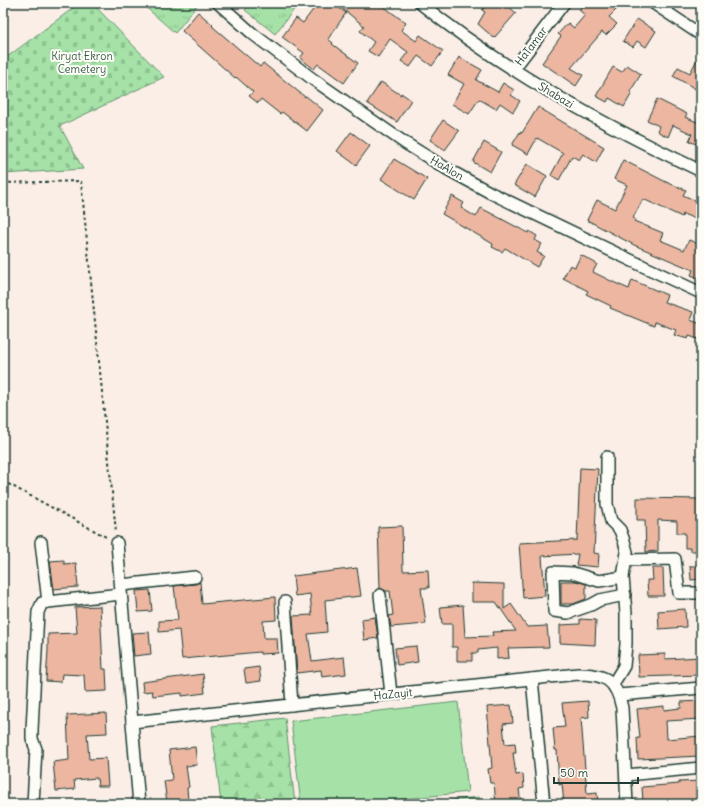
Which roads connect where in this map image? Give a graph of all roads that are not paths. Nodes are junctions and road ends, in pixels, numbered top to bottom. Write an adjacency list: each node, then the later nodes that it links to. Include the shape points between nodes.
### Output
1 (218, 3): 8 (street, HaAlon, via 253,34 308,75 446,169 490,193)
2 (420, 3): 6 (street, Shabazi)
3 (564, 3): 6 (street, HaTamar)
4 (653, 3): 5 (street)
5 (701, 35)
6 (513, 70): 7 (street, Shabazi, via 607,125)
7 (701, 171)
8 (701, 293)
9 (607, 457): 12 (street, via 607,504 611,521 620,530 624,541)
10 (41, 542): 19 (street)
11 (117, 543): 15 (street)
12 (626, 560): 14 (street); 16 (street, via 675,559 679,592)
13 (195, 577): 15 (street)
14 (623, 577): 18 (street); 18 (street, via 599,581 573,573 553,572 554,610 568,613 600,600)
15 (121, 590): 19 (street); 27 (street)
16 (701, 593)
17 (380, 595): 24 (street)
18 (625, 595): 22 (street, via 624,666)
19 (48, 602): 30 (street, via 42,603 38,612 32,730 36,749)
20 (284, 602): 26 (street)
21 (532, 679): 22 (street, HaZayit, via 591,674); 24 (street, HaZayit); 32 (street)
22 (613, 684): 25 (street)
23 (701, 688): 25 (street)
24 (391, 694): 26 (street, HaZayit)
25 (619, 695): 29 (street)
26 (292, 705): 27 (street, HaZayit)
27 (132, 722): 31 (street)
28 (701, 768): 29 (street)
29 (626, 775): 33 (street)
30 (33, 804)
31 (139, 804)
32 (544, 804)
33 (627, 804)

